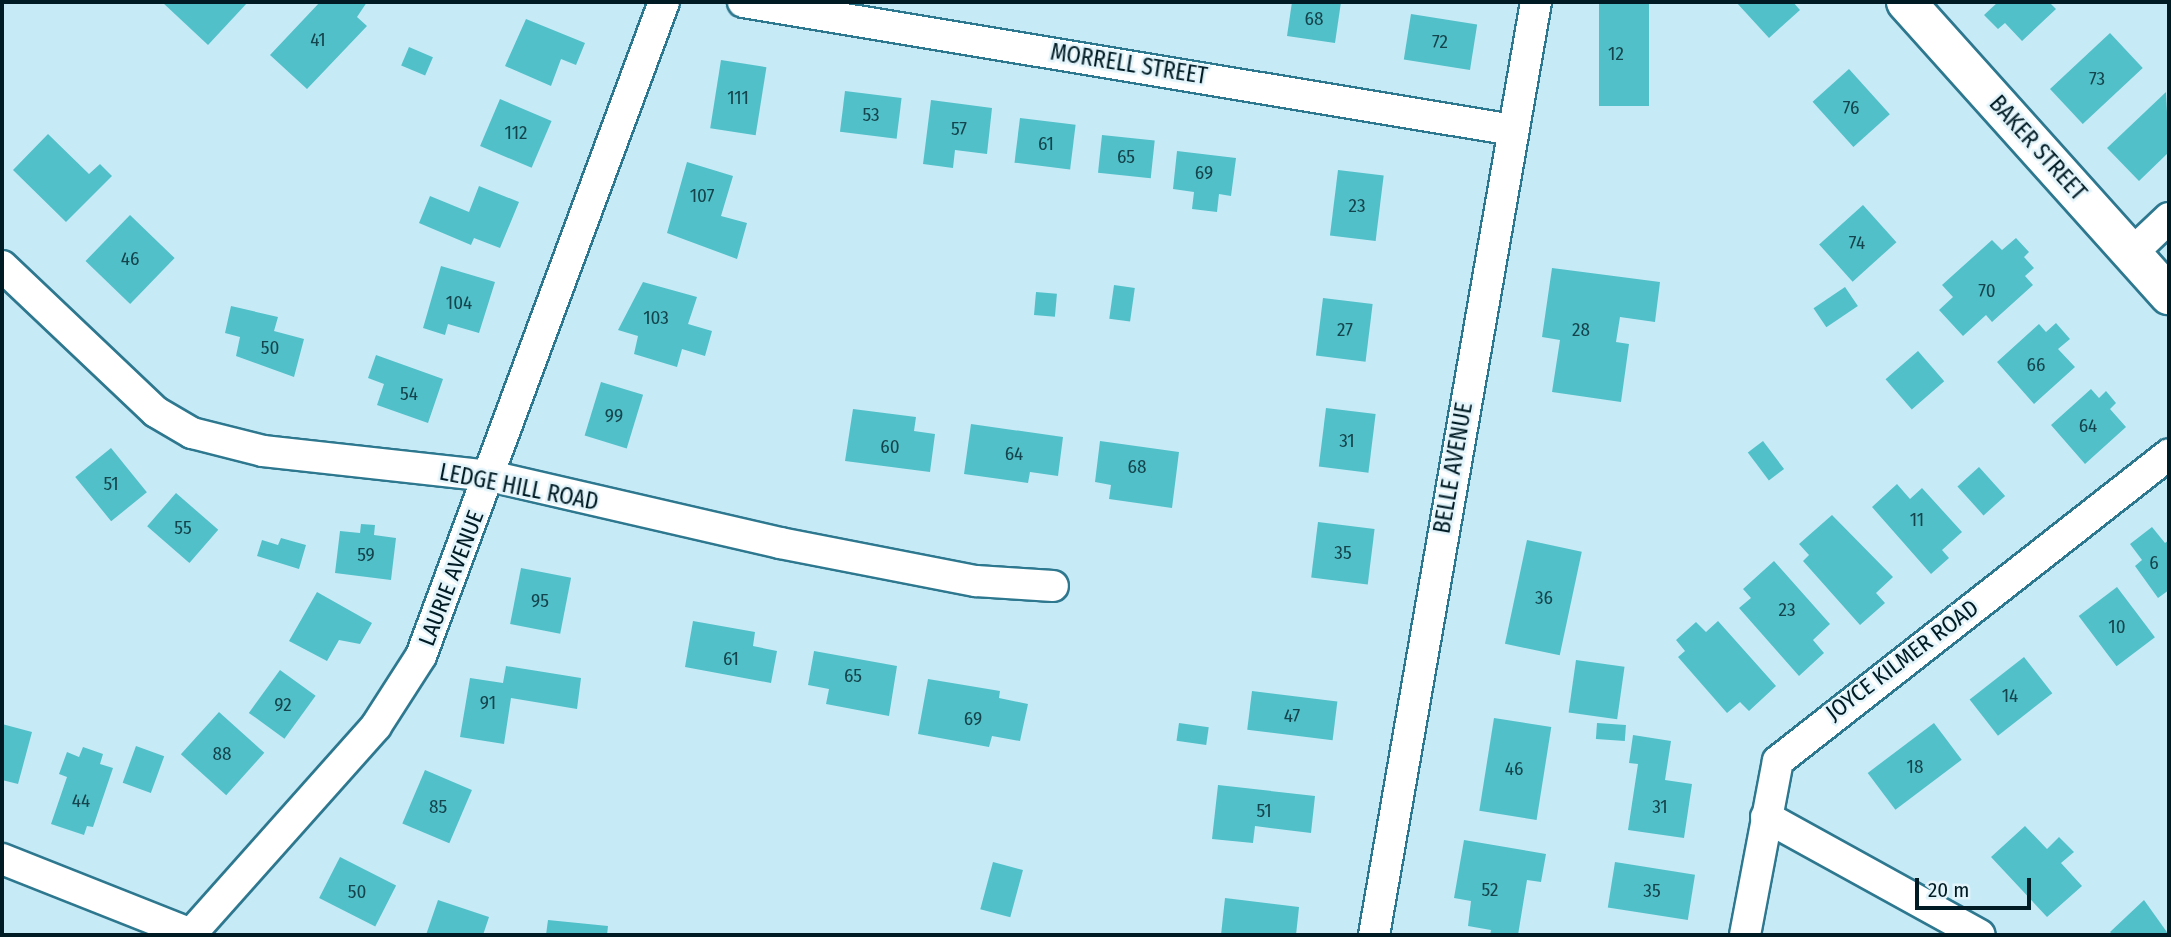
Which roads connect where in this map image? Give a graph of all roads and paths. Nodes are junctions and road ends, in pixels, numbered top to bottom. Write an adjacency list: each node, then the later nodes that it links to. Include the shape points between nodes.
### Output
1 (664, 2): 11 (street, LAURIE AVENUE)
2 (743, 2): 5 (street, MORRELL STREET)
3 (1536, 2): 5 (street, BELLE AVENUE)
4 (1906, 2): 7 (street, BAKER STREET)
5 (1513, 130): 16 (street, BELLE AVENUE)
6 (2169, 218): 7 (street)
7 (2132, 254): 9 (street, BAKER STREET)
8 (2, 266): 11 (street, LEDGE HILL ROAD, via 156,412 192,433 263,452)
9 (2169, 295)
10 (2169, 454): 13 (street, JOYCE KILMER ROAD, via 1810,730 1778,761)
11 (490, 476): 12 (street, LEDGE HILL ROAD, via 780,543 976,581); 15 (street, LAURIE AVENUE, via 421,656 391,703)
12 (1053, 586)
13 (1766, 817): 17 (street, JOYCE KILMER ROAD); 18 (street)
14 (2, 859): 15 (street)
15 (191, 935)
16 (1374, 935)
17 (1745, 935)
18 (1980, 935)

